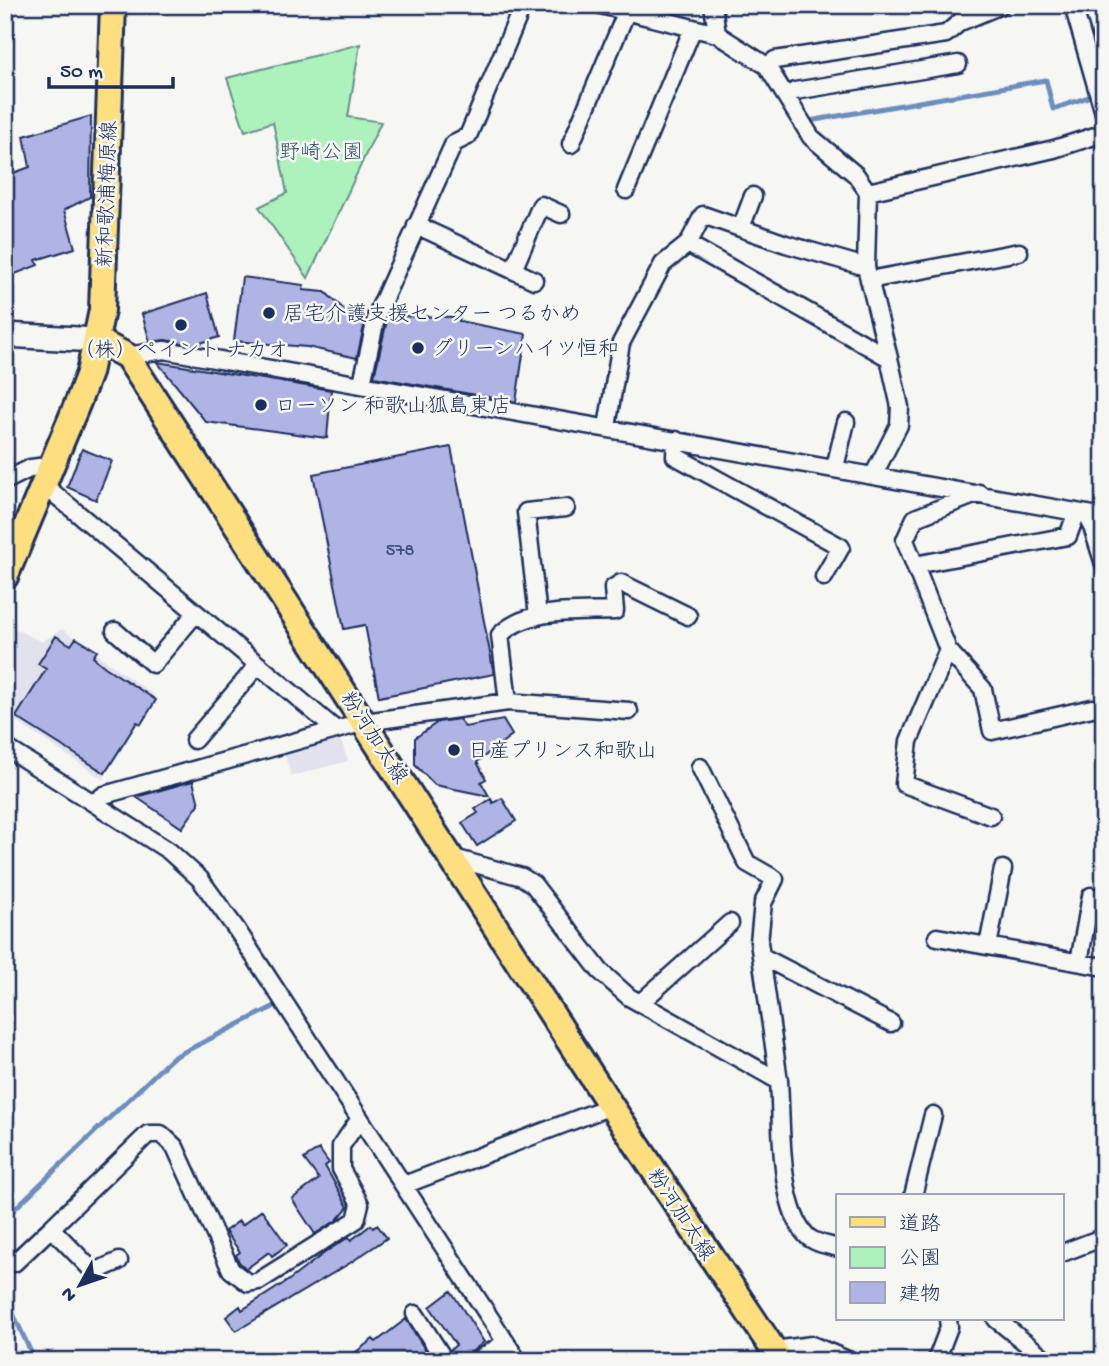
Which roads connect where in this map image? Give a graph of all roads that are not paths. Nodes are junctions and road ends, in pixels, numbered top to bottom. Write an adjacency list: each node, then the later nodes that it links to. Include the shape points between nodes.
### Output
1 (113, 5): 28 (main road, 新和歌浦梅原線, via 102,310)
2 (523, 5): 20 (street, via 478,116 468,136 454,143)
3 (601, 5): 7 (street)
4 (713, 5): 9 (street)
5 (1001, 5): 10 (street, via 960,22 946,34)
6 (1073, 5): 13 (street)
7 (626, 13): 8 (street); 15 (street)
8 (693, 28): 9 (street); 16 (street)
9 (716, 29): 10 (street)
10 (770, 64): 12 (street)
11 (958, 64): 12 (street)
12 (790, 94): 17 (street, via 811,137 856,175)
13 (1104, 113)
14 (1104, 133): 17 (street)
15 (571, 144)
16 (626, 190)
17 (868, 192): 25 (street)
18 (753, 196): 21 (street)
19 (561, 214): 24 (street, via 541,205)
20 (416, 225): 24 (street); 31 (street, via 377,314)
21 (741, 228): 22 (street, via 703,215); 25 (street)
22 (688, 244): 30 (street); 33 (street, via 663,264 621,343)
23 (1019, 252): 25 (street)
24 (513, 270): 26 (street)
25 (867, 274): 30 (street)
26 (534, 280)
27 (5, 335): 28 (main road)
28 (96, 340): 29 (main road, 粉河加太線); 37 (main road, via 89,373)
29 (127, 356): 31 (street, via 163,350); 55 (main road, 粉河加太線)
30 (889, 358): 36 (street, via 900,407 899,425)
31 (362, 383): 33 (street)
32 (846, 422): 35 (street)
33 (607, 428): 34 (street)
34 (676, 440): 35 (street); 45 (street, via 675,456 841,547)
35 (835, 467): 36 (street)
36 (874, 474): 39 (street)
37 (50, 475): 38 (street, via 31,468); 44 (main road); 46 (street)
38 (5, 481)
39 (979, 494): 41 (street); 43 (street, via 915,518 905,541)
40 (566, 508): 47 (street, via 526,512)
41 (1089, 514): 42 (street); 43 (street, via 1068,536)
42 (1104, 564)
43 (915, 565): 50 (street)
44 (7, 569)
45 (824, 577)
46 (196, 613): 49 (street, via 153,664); 51 (street)
47 (538, 615): 48 (street, via 615,611 613,588 621,583); 52 (street, via 500,635)
48 (688, 616)
49 (115, 631)
50 (948, 650): 53 (street, via 983,689 992,731); 61 (street, via 909,741 904,783)
51 (258, 664): 56 (street); 57 (street)
52 (508, 702): 54 (street); 55 (street)
53 (1092, 708)
54 (629, 711)
55 (365, 722): 56 (street); 62 (main road, 粉河加太線)
56 (336, 730): 60 (street, via 104,795)
57 (194, 740)
58 (5, 747): 60 (street)
59 (700, 766): 68 (street, via 747,863 775,879 764,903)
60 (94, 803): 76 (street, via 169,851 200,879)
61 (991, 816)
62 (454, 858): 71 (street, via 533,884 600,971); 74 (main road, 粉河加太線)
63 (1003, 869): 67 (street)
64 (1091, 896): 69 (street)
65 (730, 923): 71 (street)
66 (937, 937): 67 (street)
67 (988, 946): 69 (street)
68 (761, 956): 72 (street); 73 (street)
69 (1079, 962): 70 (street)
70 (1104, 967)
71 (640, 1003): 73 (street)
72 (891, 1023)
73 (779, 1081): 81 (street, via 789,1198 797,1224 810,1239)
74 (611, 1106): 77 (street); 89 (main road, 粉河加太線)
75 (933, 1115): 78 (street)
76 (359, 1120): 77 (street); 79 (street, via 341,1146 341,1168 360,1204 356,1220 259,1281 248,1283 231,1270 175,1147 162,1134 148,1134)
77 (404, 1185): 88 (street)
78 (914, 1194)
79 (51, 1228): 83 (street, via 94,1272); 84 (street)
80 (1104, 1237): 82 (street)
81 (836, 1247)
82 (1064, 1252)
83 (119, 1261)
84 (14, 1263)
85 (415, 1314): 91 (street)
86 (948, 1320): 95 (street)
87 (997, 1320): 90 (street)
88 (506, 1342): 92 (street); 93 (street)
89 (777, 1356): 94 (street, via 812,1345)
90 (1042, 1359)
91 (445, 1361)
92 (477, 1361)
93 (518, 1361)
94 (850, 1361)
95 (936, 1361)

